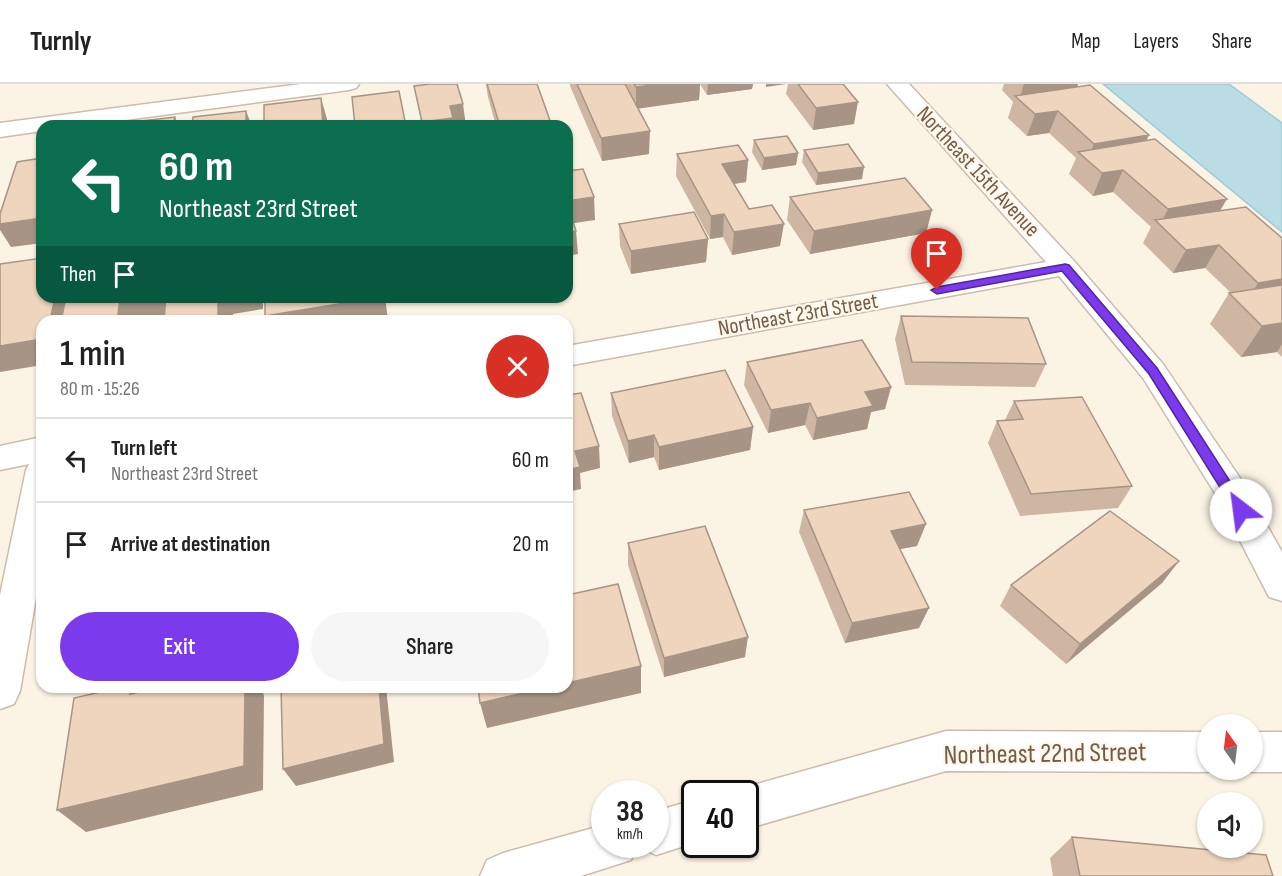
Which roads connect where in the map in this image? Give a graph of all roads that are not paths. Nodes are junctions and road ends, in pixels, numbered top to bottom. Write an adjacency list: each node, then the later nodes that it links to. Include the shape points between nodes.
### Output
1 (350, 84): 3 (street)
2 (897, 84): 6 (street, Northeast 15th Avenue)
3 (76, 120)
4 (36, 125): 5 (street)
5 (0, 130)
6 (1065, 267): 7 (street, Northeast 23rd Street); 11 (street, Northeast 15th Avenue, via 1153,371 1230,490)
7 (573, 355)
8 (36, 450): 9 (street)
9 (0, 458)
10 (36, 502): 12 (street)
11 (1282, 586)
12 (0, 691)
13 (1197, 752): 16 (street, Northeast 22nd Street, via 946,751)
14 (1263, 752): 15 (street)
15 (1282, 752)
16 (759, 804)
17 (591, 851): 18 (street)
18 (503, 876)

